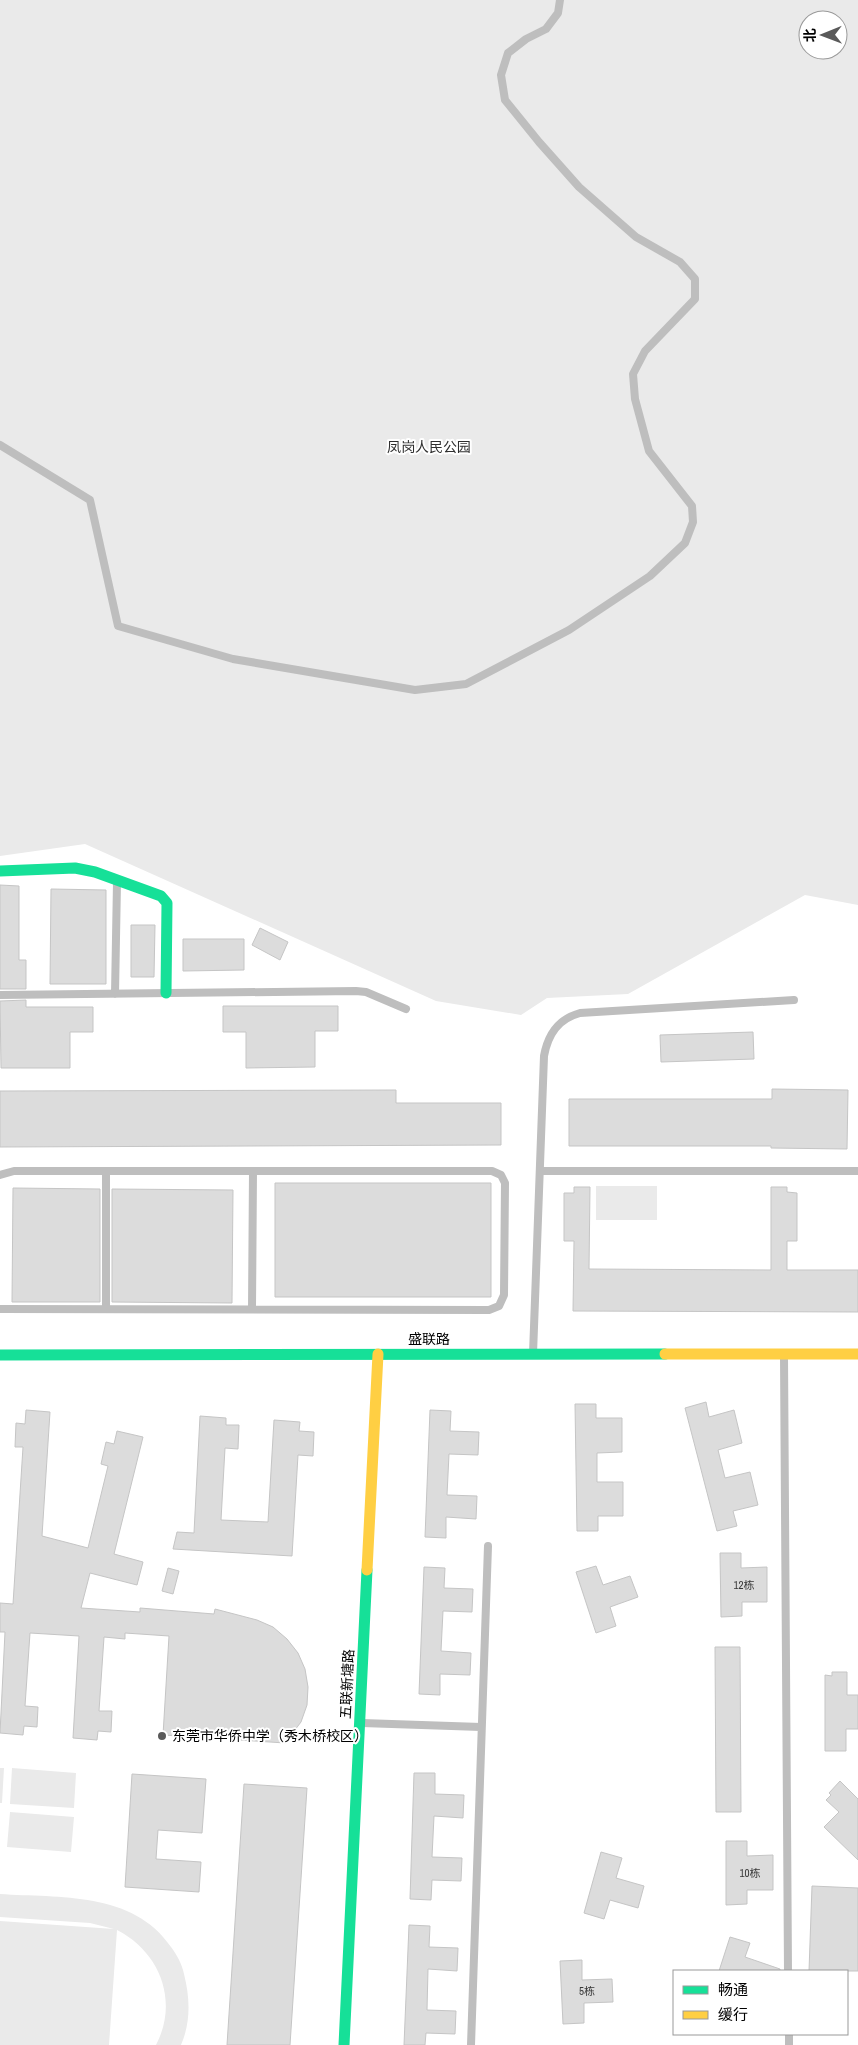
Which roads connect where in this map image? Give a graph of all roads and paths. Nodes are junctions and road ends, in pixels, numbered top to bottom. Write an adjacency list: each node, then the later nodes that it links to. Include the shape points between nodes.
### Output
1 (560, 0): 2 (lane, via 558,13 546,29 508,52 500,76 505,100 579,187 636,236 680,262 695,279 695,298 645,351 633,374 635,399 649,451 692,506 693,522 685,543 650,576 569,630 466,684 416,690 234,659 118,626 90,500)
2 (0, 445)
3 (0, 871): 4 (street, via 76,868)
4 (118, 880): 5 (street, via 161,896 167,903); 6 (lane)
5 (166, 993): 6 (lane); 9 (lane, via 356,990)
6 (115, 994): 7 (lane)
7 (0, 995)
8 (794, 1000): 12 (lane, via 568,1016 558,1023 546,1044)
9 (406, 1009)
10 (106, 1171): 11 (lane); 14 (lane, via 14,1171); 16 (lane)
11 (253, 1171): 17 (lane); 17 (lane, via 492,1171 501,1175 505,1184 504,1295 499,1306 490,1310)
12 (540, 1171): 13 (lane); 19 (lane)
13 (858, 1171)
14 (0, 1175)
15 (0, 1309): 16 (lane)
16 (106, 1309): 17 (lane)
17 (252, 1309)
18 (378, 1354): 19 (street, 盛联路); 22 (street, 盛联路); 24 (street, 五联新塘路)
19 (533, 1354): 20 (street, 盛联路)
20 (784, 1354): 21 (street, 盛联路); 26 (lane)
21 (858, 1354)
22 (0, 1355)
23 (488, 1546): 25 (lane)
24 (360, 1723): 25 (lane); 27 (street, 五联新塘路)
25 (482, 1728): 28 (lane)
26 (788, 1970)
27 (344, 2045)
28 (471, 2045)

